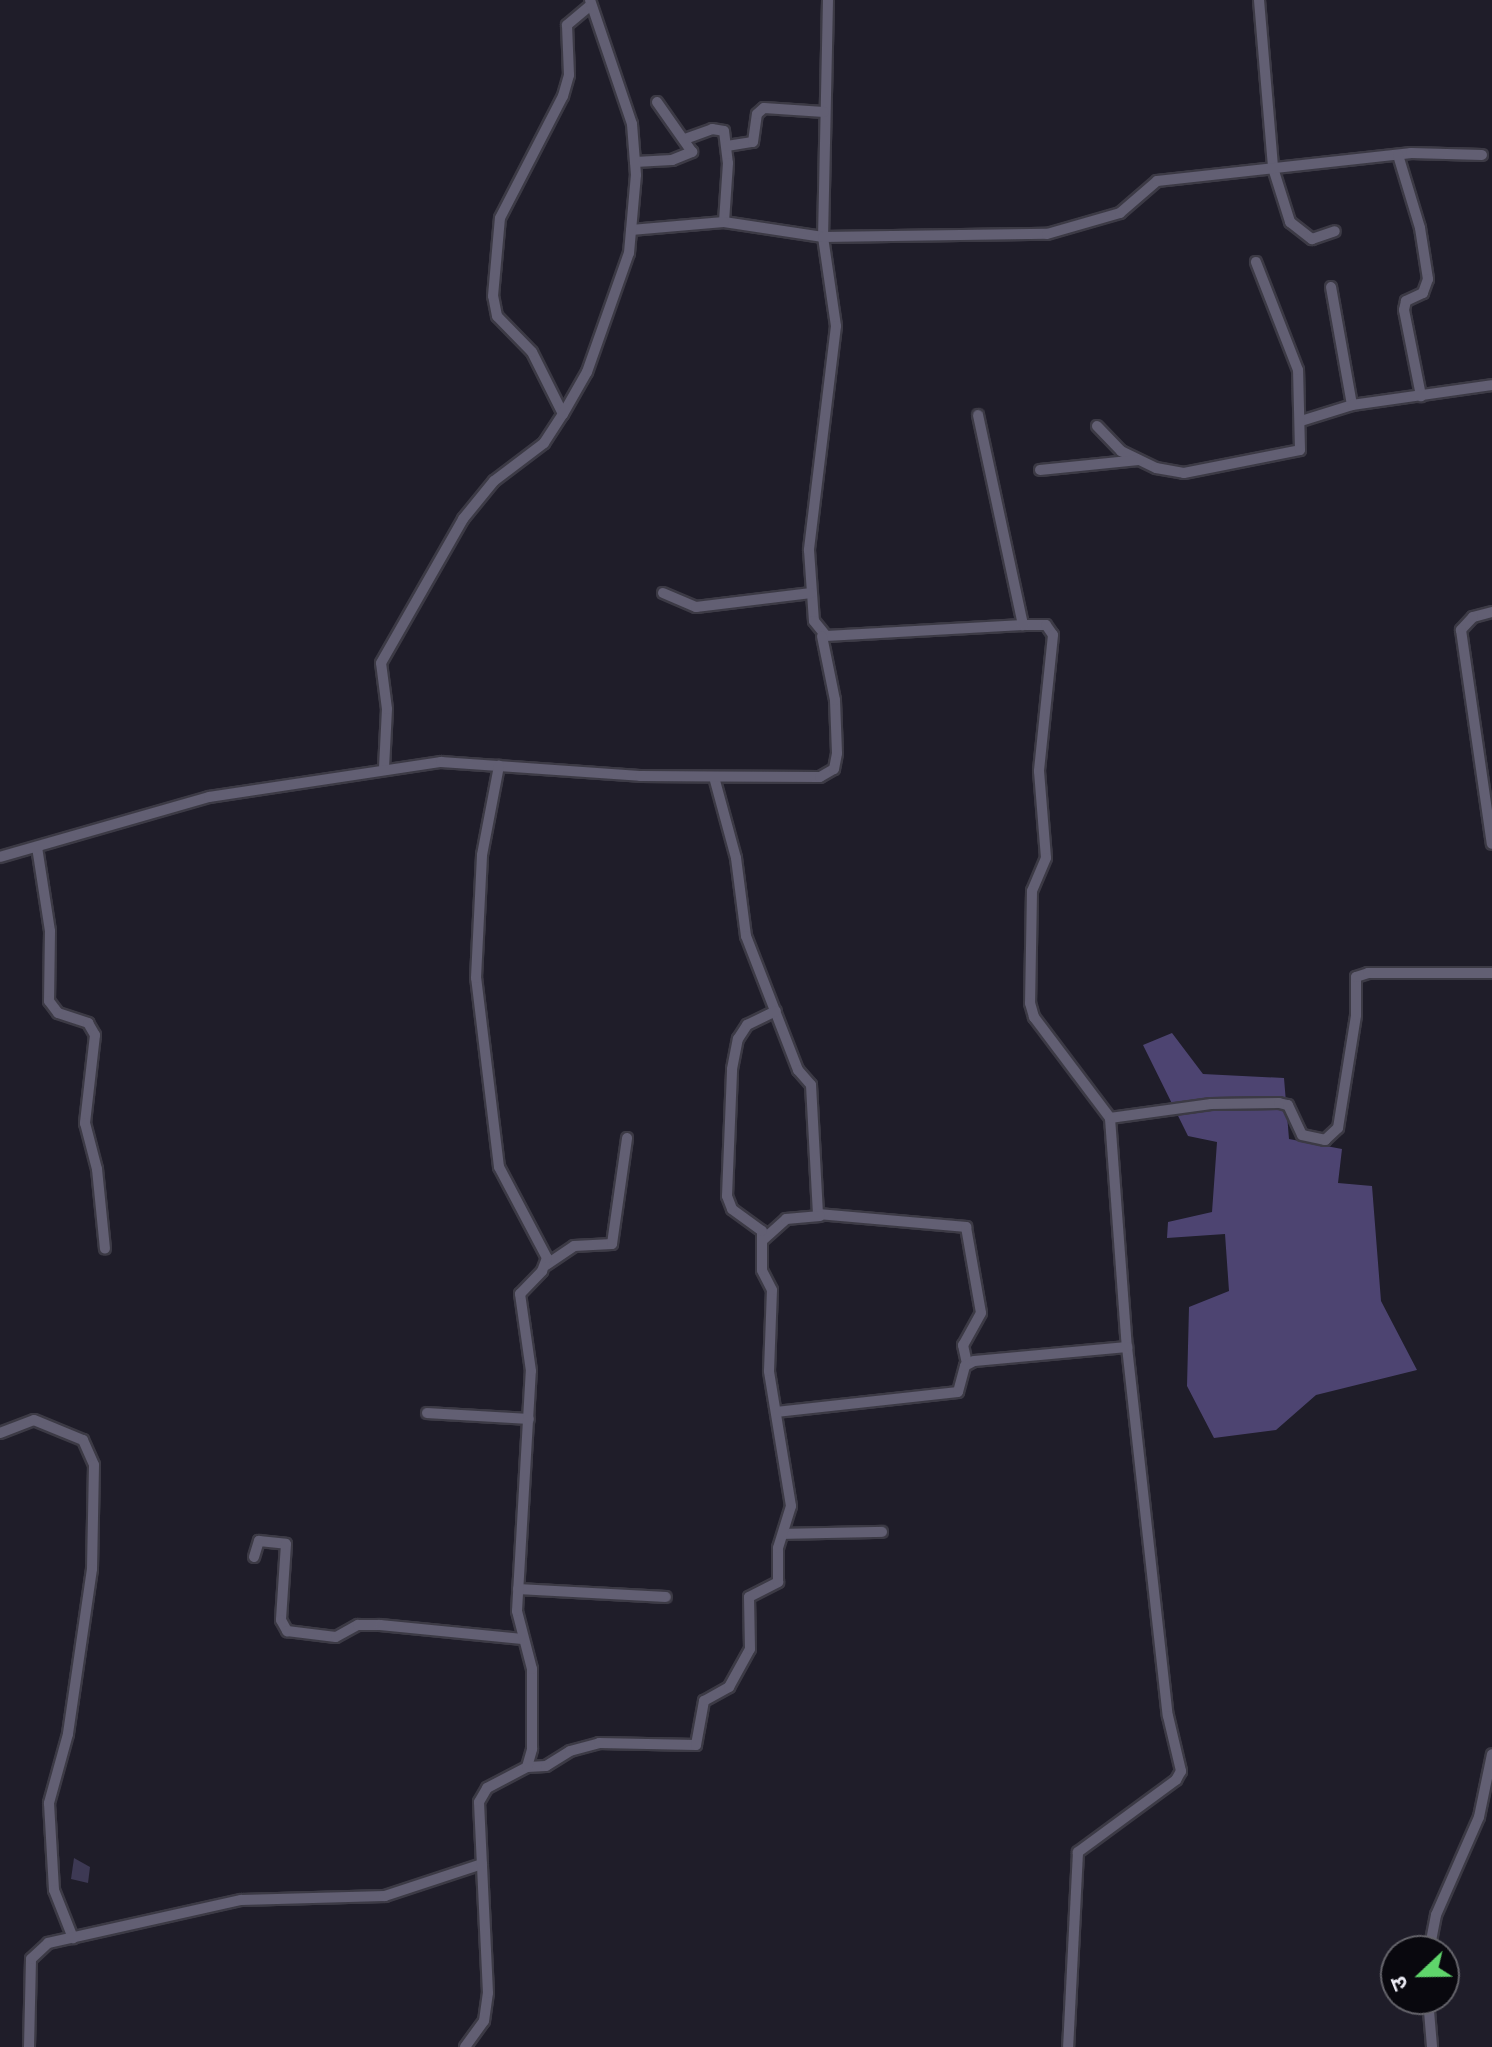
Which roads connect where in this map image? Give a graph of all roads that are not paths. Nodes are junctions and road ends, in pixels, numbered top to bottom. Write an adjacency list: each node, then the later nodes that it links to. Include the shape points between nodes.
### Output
1 (828, 0): 5 (street)
2 (1259, 0): 11 (street)
3 (590, 2): 10 (street, via 617,68 632,124); 21 (street, via 567,25 569,75 563,96 500,218 493,296 497,316 532,352)
4 (657, 102): 6 (street)
5 (824, 112): 7 (street, via 764,108 757,114 753,142); 15 (street)
6 (685, 139): 7 (street, via 720,129); 10 (street, via 693,150 687,155)
7 (727, 146): 12 (street)
8 (1398, 155): 9 (street); 11 (street); 19 (street, via 1420,228 1428,279 1423,293 1406,301 1404,310)
9 (1482, 155)
10 (635, 162): 13 (street)
11 (1273, 168): 14 (street, via 1292,227 1312,239); 15 (street, via 1157,181 1120,213 1047,234)
12 (724, 222): 13 (street); 15 (street)
13 (631, 230): 21 (street, via 623,275 587,372)
14 (1335, 231)
15 (823, 237): 28 (street, via 836,326 818,451)
16 (1256, 262): 23 (street, via 1298,370)
17 (1331, 287): 20 (street)
18 (1492, 385): 19 (street)
19 (1421, 396): 20 (street)
20 (1352, 405): 23 (street)
21 (563, 414): 33 (street, via 544,443 494,481 463,519 381,663 387,709)
22 (978, 415): 30 (street)
23 (1301, 421): 25 (street, via 1300,450 1290,455 1184,473)
24 (1097, 426): 25 (street, via 1121,451)
25 (1139, 460): 26 (street)
26 (1040, 470)
27 (663, 593): 28 (street, via 696,607)
28 (811, 593): 31 (street, via 814,621)
29 (1492, 612): 35 (street, via 1473,617 1461,630)
30 (1023, 625): 31 (street); 40 (street, via 1046,625 1053,635 1039,771 1046,858 1032,891 1031,1009)
31 (822, 636): 34 (street, via 835,700 834,769 812,778)
32 (499, 766): 33 (street, via 441,762); 34 (street); 45 (street, via 482,855 476,978 499,1167 543,1248)
33 (384, 768): 36 (street, via 209,797)
34 (714, 777): 39 (street, via 736,858 743,928)
35 (1492, 844)
36 (37, 847): 37 (street); 44 (street, via 50,931 49,1001 58,1013 88,1023 95,1035 85,1123 97,1169)
37 (0, 857)
38 (1492, 973): 40 (street, via 1356,977 1356,1015 1338,1128 1325,1140 1302,1135 1288,1105 1279,1103 1197,1105)
39 (776, 1011): 42 (street, via 799,1073 811,1085); 43 (street, via 743,1030 732,1072 727,1196 732,1209 756,1224)
40 (1110, 1118): 46 (street)
41 (627, 1138): 45 (street, via 612,1244 574,1246)
42 (820, 1216): 43 (street, via 786,1219); 47 (street, via 966,1227 981,1313 963,1345)
43 (764, 1239): 48 (street, via 762,1270 772,1294 769,1371)
44 (105, 1249)
45 (546, 1265): 50 (street, via 520,1294 531,1371)
46 (1127, 1347): 47 (street, via 1058,1350); 66 (street, via 1168,1716 1181,1771 1078,1852)
47 (967, 1364): 48 (street, via 958,1392)
48 (776, 1412): 53 (street, via 791,1495)
49 (427, 1413): 50 (street)
50 (529, 1419): 55 (street)
51 (0, 1433): 62 (street, via 36,1421 83,1440 94,1465 92,1569 66,1742 49,1803 54,1890)
52 (882, 1532): 53 (street)
53 (783, 1534): 59 (street, via 778,1582 749,1597 750,1649 729,1687 704,1701 696,1745 599,1743 565,1752 546,1766)
54 (254, 1557): 57 (street, via 259,1541 286,1544 281,1620 287,1631 336,1637 358,1625 380,1625)
55 (518, 1589): 56 (street); 57 (street)
56 (666, 1597)
57 (522, 1639): 59 (street, via 533,1686)
58 (1492, 1754): 61 (street, via 1479,1817)
59 (527, 1767): 60 (street, via 483,1793 478,1818)
60 (482, 1864): 62 (street, via 385,1896 241,1900); 65 (street, via 488,1993 480,2029)
61 (1432, 1935)
62 (73, 1938): 64 (street, via 48,1943 33,1954)
63 (1429, 2015): 67 (street)
64 (29, 2047)
65 (465, 2047)
66 (1068, 2047)
67 (1432, 2047)

